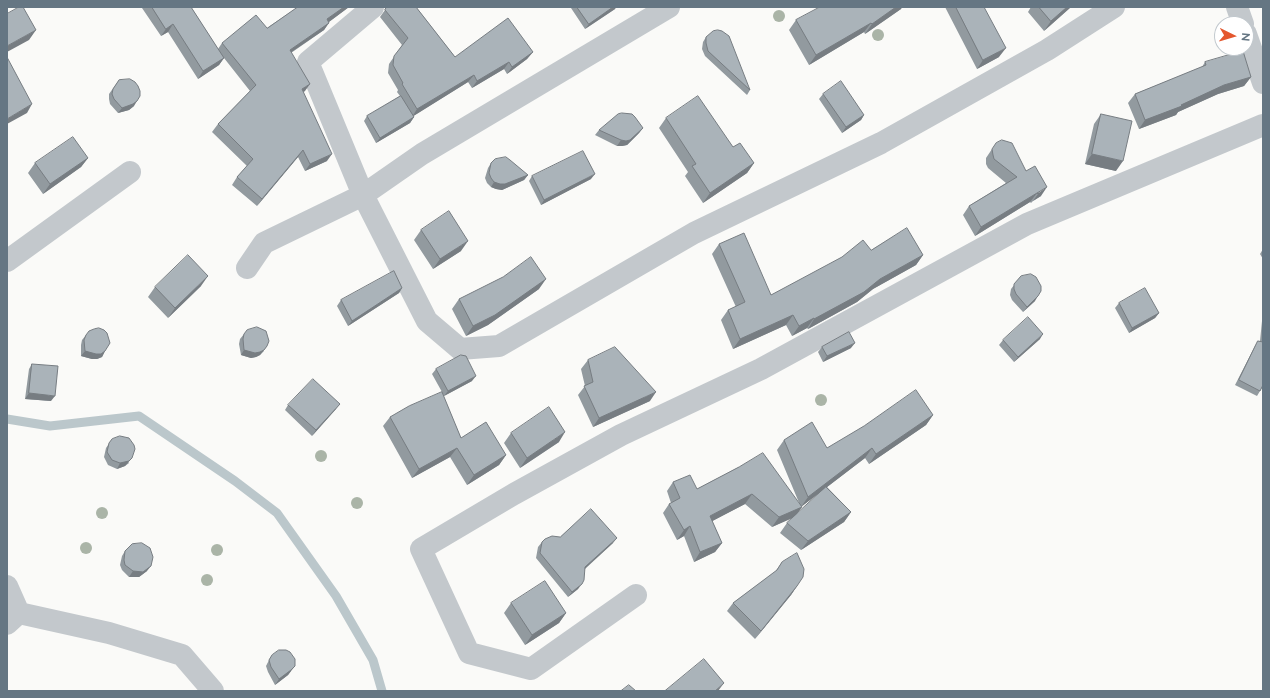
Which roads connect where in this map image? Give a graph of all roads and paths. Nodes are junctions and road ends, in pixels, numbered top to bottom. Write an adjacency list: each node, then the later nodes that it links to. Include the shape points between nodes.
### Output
1 (373, 7): 8 (street, via 308,62)
2 (669, 7): 8 (street, via 422,154)
3 (1114, 7): 8 (street, via 1047,50 881,143 694,233 499,346 460,349 427,321)
4 (1254, 56): 5 (street)
5 (1263, 83)
6 (1263, 125): 12 (street, via 1027,224 761,368 621,435 421,549 469,653 531,669)
7 (130, 172): 9 (street)
8 (363, 195): 10 (street, via 264,243)
9 (7, 261)
10 (247, 268)
11 (7, 586): 13 (street)
12 (636, 595)
13 (13, 618): 14 (street, via 109,633 182,655)
14 (213, 691)

